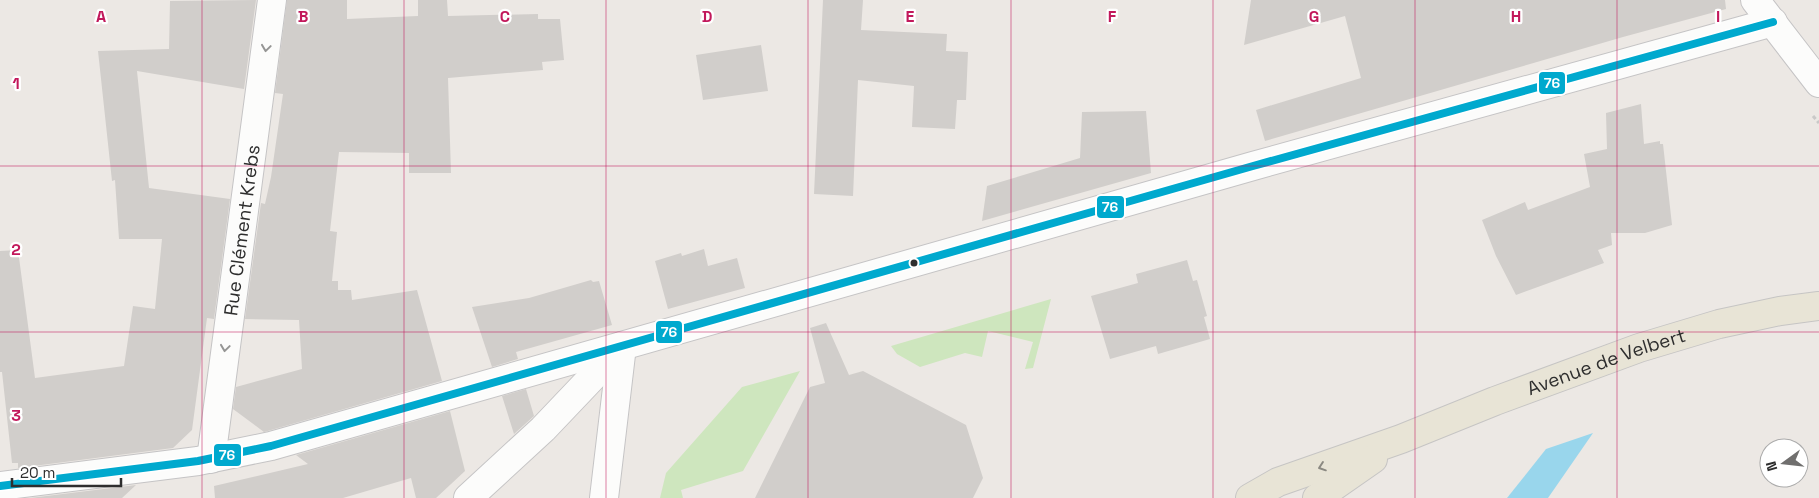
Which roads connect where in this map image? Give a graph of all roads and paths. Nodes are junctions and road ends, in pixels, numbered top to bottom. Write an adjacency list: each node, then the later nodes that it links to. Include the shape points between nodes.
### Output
1 (272, 0): 8 (street, Rue Clément Krebs, one-way to 8)
2 (1755, 0): 3 (street)
3 (1773, 22): 4 (street); 6 (street)
4 (1819, 83)
5 (1819, 306): 7 (main road, Avenue de Velbert, via 1719,324 1639,348)
6 (622, 346): 8 (street, via 271,446); 10 (street, via 543,429); 11 (street)
7 (1401, 439): 12 (main road, Avenue de Velbert, one-way to 12, via 1278,482); 13 (main road, Avenue de Velbert)
8 (211, 459): 9 (street)
9 (0, 486)
10 (468, 498)
11 (604, 498)
12 (1250, 498)
13 (1316, 498)

